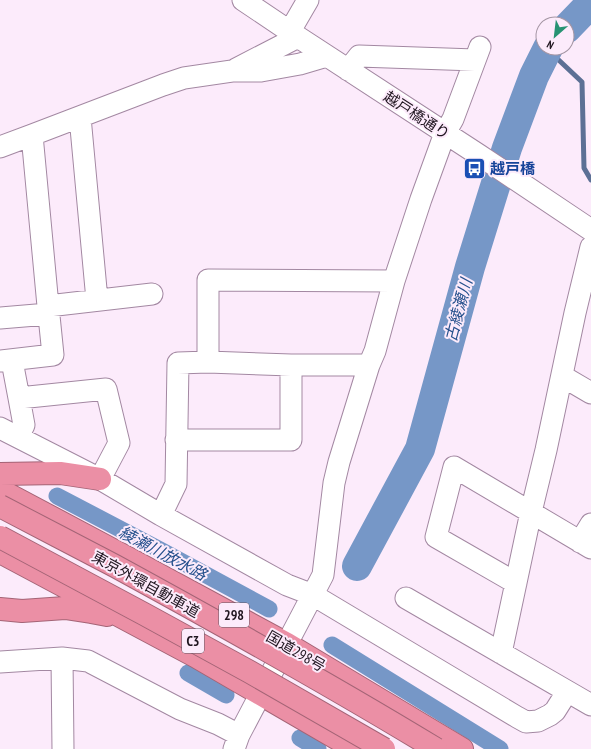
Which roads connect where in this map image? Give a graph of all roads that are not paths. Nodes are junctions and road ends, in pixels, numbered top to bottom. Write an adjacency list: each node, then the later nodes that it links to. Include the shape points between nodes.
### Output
1 (243, 0): 3 (street, 越戸橋通り)
2 (308, 0): 3 (street)
3 (294, 34): 4 (street, 越戸橋通り); 6 (street)
4 (327, 56): 5 (street, 越戸橋通り); 6 (street, via 261,71)
5 (348, 70): 8 (street, 越戸橋通り); 8 (street, via 358,56 477,53 453,119)
6 (232, 71): 7 (street, via 184,78)
7 (80, 117): 9 (street); 15 (street)
8 (445, 133): 11 (street, 越戸橋通り); 13 (street)
9 (32, 135): 10 (street); 16 (street)
10 (0, 147)
11 (591, 230)
12 (591, 247): 22 (street)
13 (394, 281): 19 (street, via 208,280); 21 (street)
14 (152, 294): 15 (street)
15 (97, 300): 16 (street)
16 (48, 310): 17 (street); 18 (street, via 53,355)
17 (0, 318)
18 (6, 361): 24 (street)
19 (208, 362): 20 (street); 26 (street, via 178,363)
20 (292, 365): 21 (street); 26 (street, via 291,440)
21 (369, 365): 38 (street, via 339,462 323,574)
22 (562, 376): 23 (street); 31 (street)
23 (591, 393)
24 (20, 398): 25 (street, via 24,425); 28 (street, via 106,390 119,443)
25 (9, 433): 28 (street)
26 (176, 440): 32 (street, via 176,484)
27 (0, 474): 28 (highway, via 60,473)
28 (100, 479): 32 (street)
29 (0, 490): 42 (highway, 国道298号 / 298)
30 (0, 506): 53 (highway, 東京外環自動車道 / C3, bridge, via 250,641)
31 (531, 512): 35 (street); 37 (street); 37 (street, via 454,467 436,537)
32 (161, 515): 38 (street, via 287,585)
33 (591, 524): 35 (street)
34 (0, 537): 52 (highway, 東京外環自動車道 / C3, bridge, via 237,665)
35 (586, 545)
36 (0, 552): 41 (highway)
37 (516, 583): 43 (street)
38 (313, 595): 42 (street); 46 (street, via 526,722 538,721 550,715)
39 (406, 598): 43 (street)
40 (0, 609): 41 (highway, via 22,611 65,608)
41 (127, 619): 47 (highway)
42 (287, 644): 47 (street); 54 (highway, 国道298号 / 298)
43 (501, 653): 46 (street)
44 (62, 658): 45 (street); 49 (street, via 88,661 180,709 218,724); 50 (street)
45 (0, 662)
46 (567, 692): 48 (street)
47 (261, 694): 49 (street); 51 (highway)
48 (591, 705)
49 (236, 742)
50 (63, 749)
51 (355, 749)
52 (384, 749)
53 (436, 749)
54 (462, 749)

